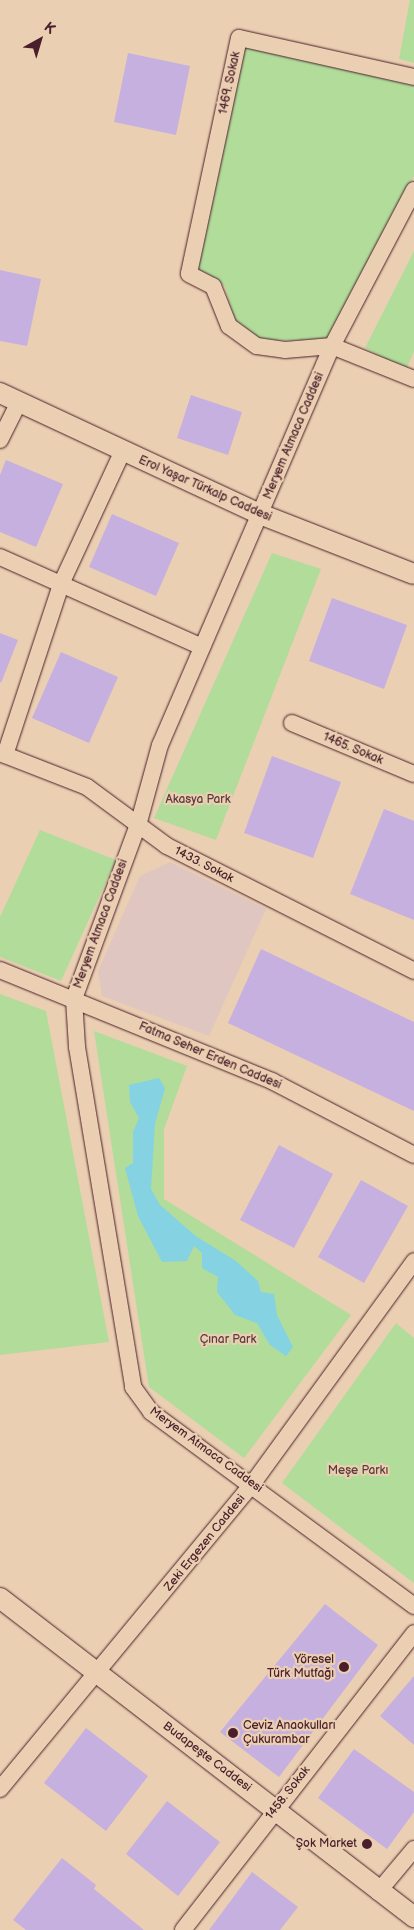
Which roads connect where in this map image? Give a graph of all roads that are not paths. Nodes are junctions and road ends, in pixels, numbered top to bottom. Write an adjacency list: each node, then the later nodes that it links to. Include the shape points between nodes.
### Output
1 (414, 77): 3 (street, 1469. Sokak, via 239,38 189,274 213,286 229,326 257,346 286,350)
2 (414, 190): 3 (street, Meryem Atmaca Caddesi)
3 (332, 346): 4 (street); 9 (street, Meryem Atmaca Caddesi)
4 (414, 379)
5 (0, 394): 6 (street, Erol Yaşar Türkalp Caddesi)
6 (19, 402): 7 (street); 8 (street, Erol Yaşar Türkalp Caddesi)
7 (0, 440)
8 (122, 453): 9 (street, Erol Yaşar Türkalp Caddesi); 12 (street)
9 (260, 514): 11 (street, Erol Yaşar Türkalp Caddesi); 13 (street, Meryem Atmaca Caddesi)
10 (0, 557): 12 (street)
11 (414, 574)
12 (62, 582): 13 (street); 15 (street)
13 (202, 646): 17 (street, Meryem Atmaca Caddesi, via 160,745)
14 (292, 723): 16 (street, 1465. Sokak)
15 (3, 754): 17 (street, 1433. Sokak, via 87,786)
16 (414, 774)
17 (139, 822): 19 (street, 1433. Sokak, via 167,846); 20 (street, Meryem Atmaca Caddesi)
18 (0, 970): 20 (street, Fatma Seher Erden Caddesi)
19 (414, 971)
20 (74, 999): 21 (street, Fatma Seher Erden Caddesi, via 272,1081); 23 (street, Meryem Atmaca Caddesi, via 77,1047 133,1387 151,1412)
21 (414, 1155)
22 (414, 1262): 23 (street, Zeki Ergezen Caddesi)
23 (253, 1483): 25 (street, Meryem Atmaca Caddesi); 27 (street, Zeki Ergezen Caddesi)
24 (0, 1598): 27 (street, Budapeşte Caddesi)
25 (414, 1606)
26 (414, 1633): 29 (street, 1458. Sokak)
27 (96, 1673): 28 (street, Zeki Ergezen Caddesi); 29 (street, Budapeşte Caddesi)
28 (0, 1789)
29 (276, 1809): 31 (street, Budapeşte Caddesi); 33 (street, 1458. Sokak)
30 (414, 1848): 31 (street)
31 (378, 1892): 32 (street, Budapeşte Caddesi)
32 (414, 1917)
33 (183, 1930)

